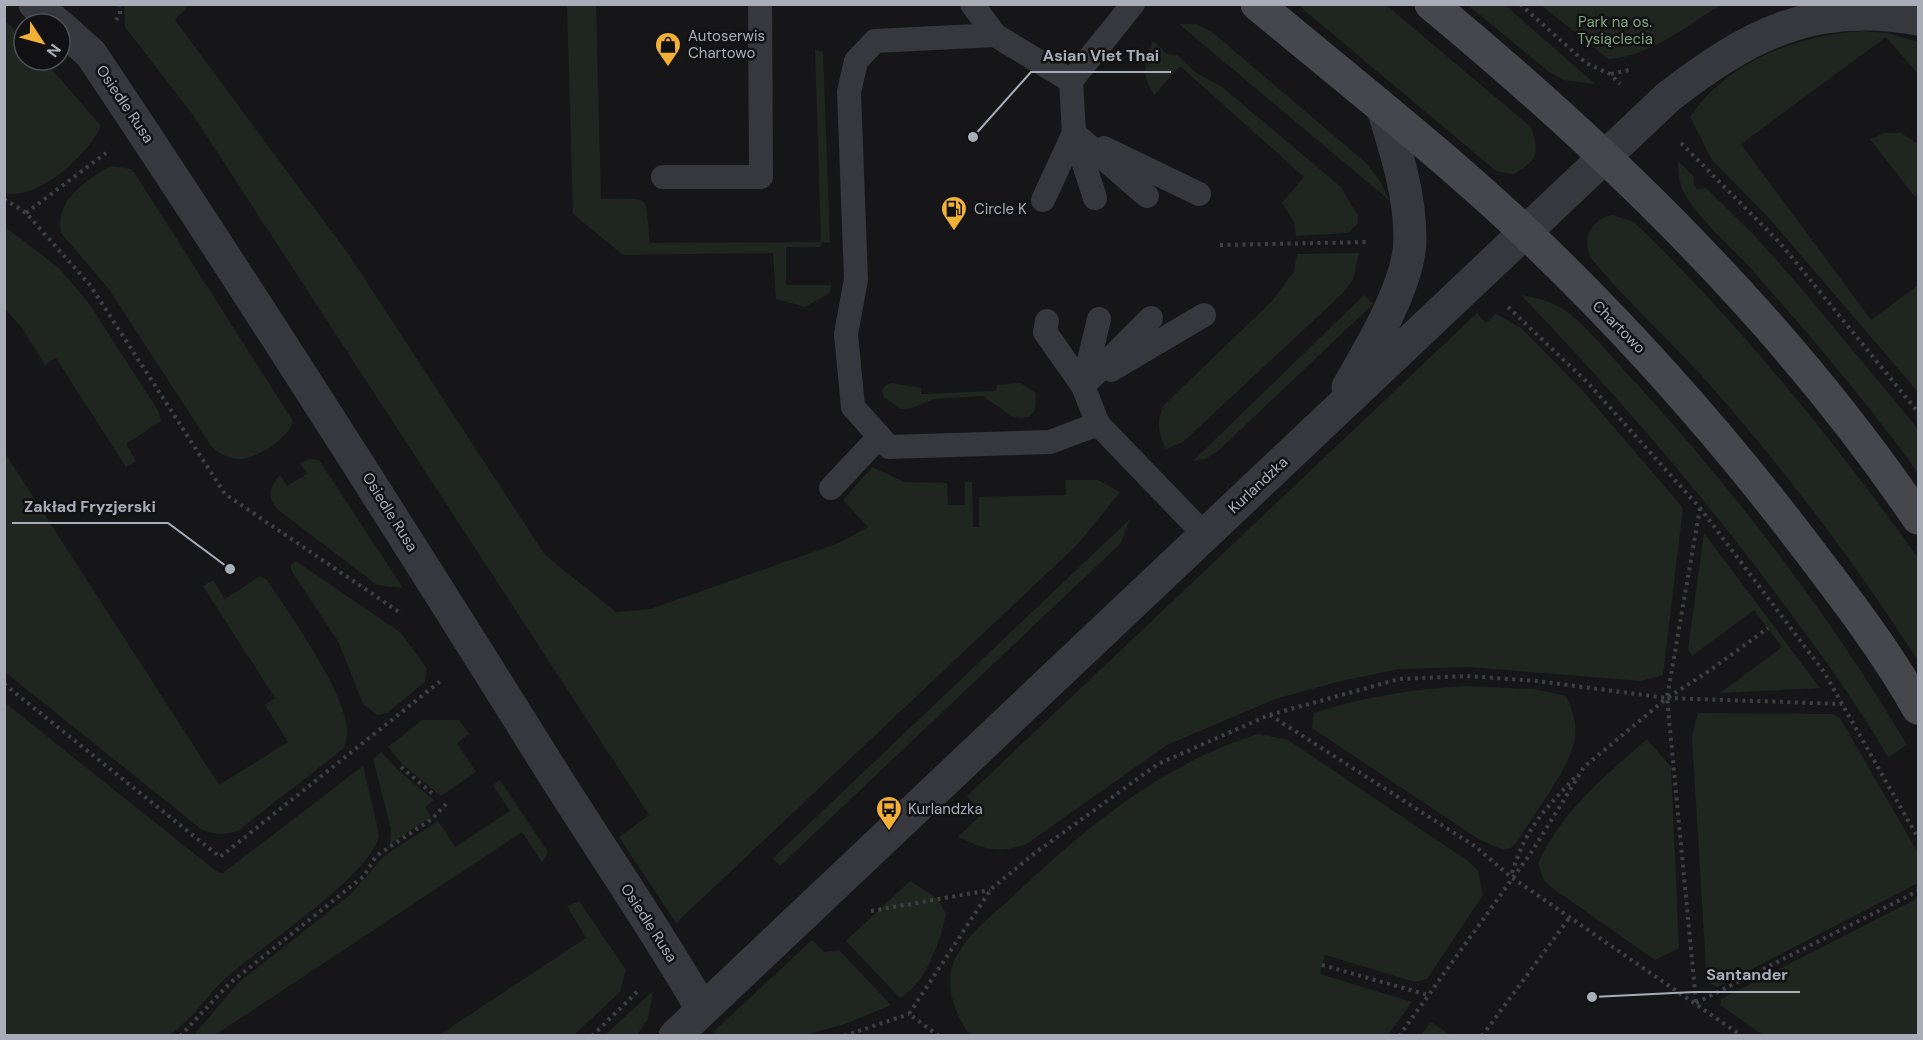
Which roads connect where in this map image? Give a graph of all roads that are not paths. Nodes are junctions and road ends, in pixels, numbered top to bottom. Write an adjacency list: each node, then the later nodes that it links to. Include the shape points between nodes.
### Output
1 (760, 4): 13 (lane, via 761,177)
2 (972, 4): 7 (lane)
3 (1133, 4): 9 (lane)
4 (1257, 4): 10 (street, Chartowo)
5 (1431, 4): 12 (street)
6 (1899, 10): 12 (street, Kurlandzka, via 1807,17 1769,29 1668,97)
7 (995, 35): 9 (lane); 26 (lane, via 875,41 856,61 849,92 856,279 846,334 854,407)
8 (72, 37): 31 (street, Osiedle Rusa, via 91,54 332,418)
9 (1071, 81): 11 (lane)
10 (1383, 109): 18 (street, Chartowo); 24 (street, via 1403,178 1410,241 1398,291)
11 (1074, 133): 14 (lane); 15 (lane); 16 (lane); 17 (lane)
12 (1605, 155): 18 (street, Kurlandzka); 28 (street, via 1681,230 1773,333 1841,414)
13 (663, 177)
14 (1199, 194)
15 (1147, 196)
16 (1095, 198)
17 (1043, 200)
18 (1525, 232): 24 (street, Kurlandzka); 30 (street, Chartowo, via 1650,358 1714,431 1828,576)
19 (1204, 315): 23 (lane)
20 (1151, 318): 23 (lane)
21 (1099, 319): 23 (lane)
22 (1047, 321): 23 (lane, via 1045,332)
23 (1083, 386): 25 (lane)
24 (1331, 416): 29 (street, Kurlandzka)
25 (1098, 424): 26 (lane, via 1050,442 889,447); 29 (lane)
26 (879, 437): 27 (lane)
27 (831, 488)
28 (1918, 518)
29 (1205, 534): 31 (street, Kurlandzka)
30 (1918, 708)
31 (702, 1009): 32 (street, Kurlandzka)
32 (675, 1035)

